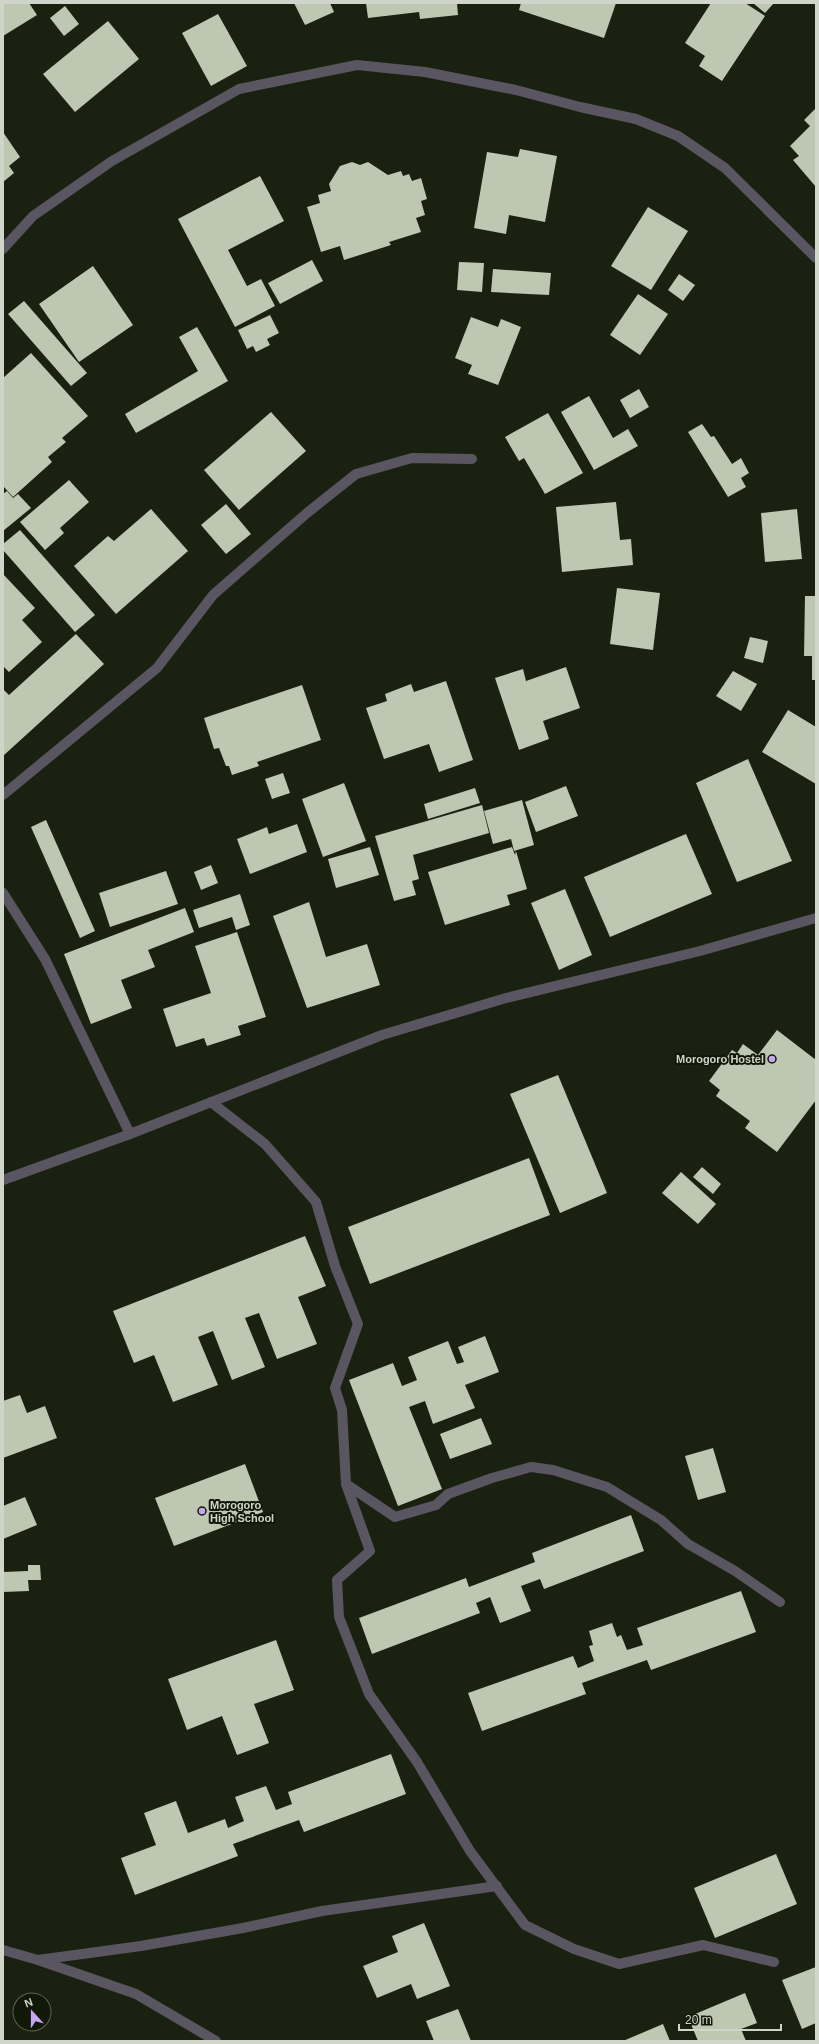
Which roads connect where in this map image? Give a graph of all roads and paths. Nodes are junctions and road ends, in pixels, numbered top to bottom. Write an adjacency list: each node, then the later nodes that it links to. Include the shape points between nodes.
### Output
1 (3, 249): 2 (street, via 33,216 112,161 239,89 357,65 424,72 516,90 636,119 678,136 725,168)
2 (816, 258)
3 (472, 459): 4 (street, via 412,458 356,474 213,595 157,668)
4 (3, 795)
5 (3, 893): 8 (street, via 45,959)
6 (816, 918): 7 (street, via 700,951 506,998 382,1035)
7 (211, 1102): 8 (street); 10 (street, via 265,1144 316,1202 335,1266 358,1324 335,1388 342,1410)
8 (130, 1134): 9 (street)
9 (3, 1180)
10 (346, 1484): 11 (street, via 395,1516 436,1505 448,1494 492,1478 531,1467 553,1470 607,1487 661,1520 688,1544 735,1571); 12 (street, via 370,1551 337,1580 339,1617 369,1694 417,1762 470,1852)
11 (780, 1602)
12 (497, 1886): 14 (street, via 322,1911 236,1930); 15 (street, via 525,1925 574,1950 619,1964 703,1945)
13 (3, 1950): 14 (street)
14 (38, 1960): 16 (street, via 136,1994)
15 (774, 1962)
16 (216, 2041)

